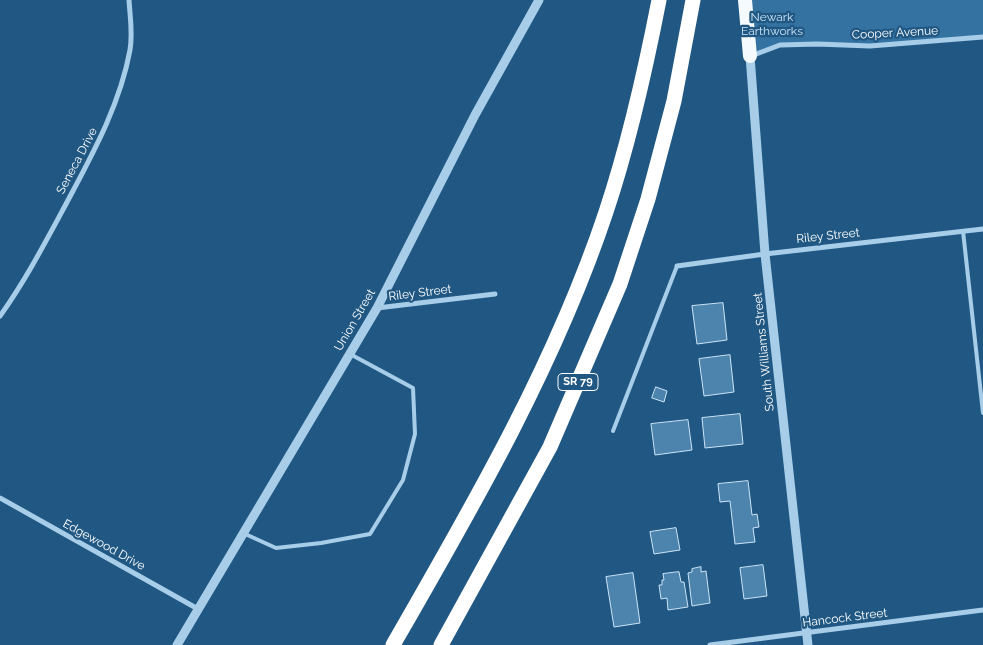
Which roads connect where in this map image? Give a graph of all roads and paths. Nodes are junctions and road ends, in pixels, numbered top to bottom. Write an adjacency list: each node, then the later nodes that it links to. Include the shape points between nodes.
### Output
1 (129, 0): 14 (street, Seneca Drive, via 130,49 106,129 46,241)
2 (539, 0): 13 (street, Union Street, via 475,115)
3 (659, 0): 24 (highway, SR 79, via 634,118 606,213 567,315 502,450)
4 (693, 0): 25 (highway, SR 79, via 674,101 648,199 620,284 550,448)
5 (745, 0): 7 (highway)
6 (983, 37): 7 (street, Cooper Avenue, via 870,46 780,45)
7 (750, 56): 10 (street, South Williams Street)
8 (983, 229): 9 (street, Riley Street)
9 (963, 231): 10 (street, Riley Street); 16 (lane)
10 (765, 254): 11 (street, Riley Street); 22 (street, South Williams Street)
11 (676, 266): 17 (lane)
12 (495, 294): 13 (street, Riley Street)
13 (378, 308): 15 (street, Union Street)
14 (0, 316)
15 (350, 354): 19 (street, Union Street); 19 (lane, via 413,388 415,434 403,480 370,534 276,548)
16 (983, 413)
17 (613, 431)
18 (0, 498): 20 (street, Edgewood Drive)
19 (243, 533): 20 (street, Union Street)
20 (198, 609): 23 (street, Union Street)
21 (983, 610): 22 (street, Hancock Street)
22 (807, 633): 26 (street, Hancock Street); 27 (street, South Williams Street)
23 (177, 645)
24 (393, 645)
25 (441, 645)
26 (710, 645)
27 (808, 645)

